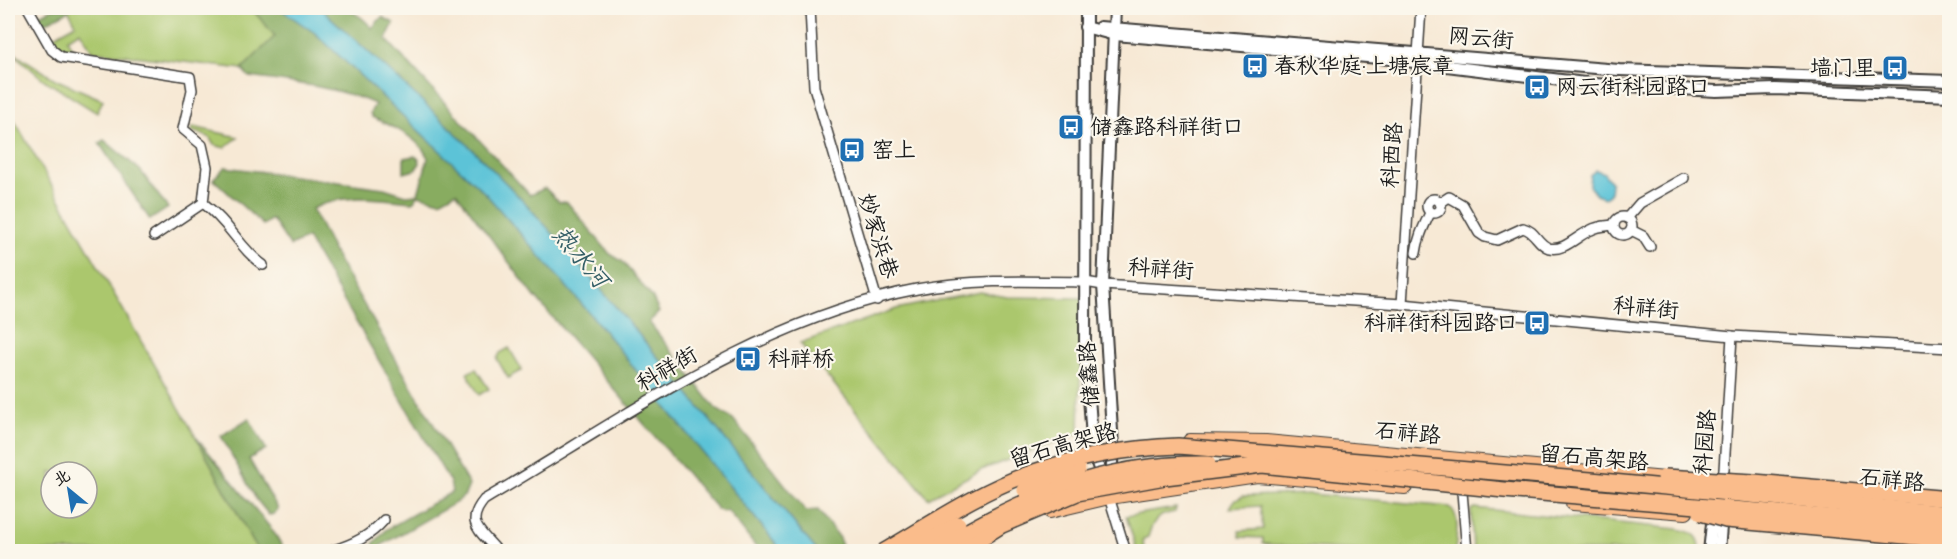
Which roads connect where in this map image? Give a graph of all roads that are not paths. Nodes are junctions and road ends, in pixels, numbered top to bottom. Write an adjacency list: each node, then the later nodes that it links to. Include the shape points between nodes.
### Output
1 (28, 8): 12 (street, via 52,50 61,57 190,77 192,90 183,129 202,145 207,167)
2 (810, 8): 22 (street, 妙家浜巷, via 814,87)
3 (1086, 8): 6 (street, 储鑫路)
4 (1115, 8): 7 (street, 储鑫路)
5 (1421, 8): 8 (street, 科西路)
6 (1085, 27): 7 (street, 网云街); 20 (street, 储鑫路)
7 (1115, 31): 8 (street, 网云街); 21 (street, 储鑫路)
8 (1417, 57): 9 (street, 网云街, via 1619,70); 10 (street, 网云街, via 1593,84); 23 (street, 科西路)
9 (1950, 81)
10 (1950, 96)
11 (1684, 177): 13 (street, via 1640,202)
12 (203, 203): 16 (street); 19 (street, via 220,216)
13 (1627, 218): 14 (street, via 1618,219); 15 (street)
14 (1614, 225): 15 (street, via 1620,235); 18 (street, via 1590,230 1552,249 1523,228 1497,240 1485,237 1459,201 1449,197 1440,203 1436,199 1429,201 1430,213 1418,235)
15 (1631, 230): 17 (street, via 1643,236)
16 (154, 236)
17 (1650, 247)
18 (1416, 253)
19 (263, 266)
20 (1085, 282): 21 (street, 科祥街); 22 (street, 科祥街, via 965,283); 28 (street, 储鑫路)
21 (1103, 285): 23 (street, 科祥街); 27 (street, 储鑫路)
22 (877, 300): 44 (street, 科祥街, via 778,333 702,371 484,500 473,520)
23 (1402, 304): 24 (street, 科祥街)
24 (1732, 336): 25 (street, 科祥街); 31 (street, 科园路)
25 (1950, 348)
26 (1178, 446): 29 (highway, 留石高架路, bridge); 34 (highway, bridge, via 1294,448); 45 (highway, 留石高架路, bridge, via 1087,457 1032,473 979,498)
27 (1113, 447): 28 (main road, 石祥路); 31 (main road, 石祥路, via 1140,441 1266,442); 33 (street, 储鑫路)
28 (1093, 452): 33 (street, 储鑫路); 45 (main road, 石祥路, via 1034,467 984,490)
29 (1235, 452): 38 (highway, 留石高架路, bridge); 46 (highway, 留石高架路, bridge, via 1172,453 1079,468 996,503)
30 (1262, 465): 35 (highway, 留石高架路, bridge); 47 (highway, 留石高架路, bridge, via 1180,464 1082,479 1028,499); 48 (highway, 留石高架路, bridge, via 1077,493 1002,525)
31 (1720, 485): 36 (main road, 石祥路); 37 (street, 科园路)
32 (1462, 492): 33 (main road, via 1257,475); 37 (main road); 50 (street)
33 (1109, 497): 48 (main road, via 1056,508); 49 (street)
34 (1950, 499)
35 (1666, 503): 40 (highway, 留石高架路, bridge); 42 (highway, bridge, via 1726,520)
36 (1950, 507)
37 (1717, 514): 41 (main road); 51 (street, 科园路); 52 (street, 科园路)
38 (1950, 514)
39 (384, 520): 43 (street, via 375,531 352,545)
40 (1950, 526)
41 (1950, 533)
42 (1950, 540)
43 (334, 550)
44 (498, 552)
45 (885, 552)
46 (910, 552)
47 (932, 552)
48 (957, 552)
49 (1126, 552)
50 (1467, 552)
51 (1709, 552)
52 (1719, 552)

